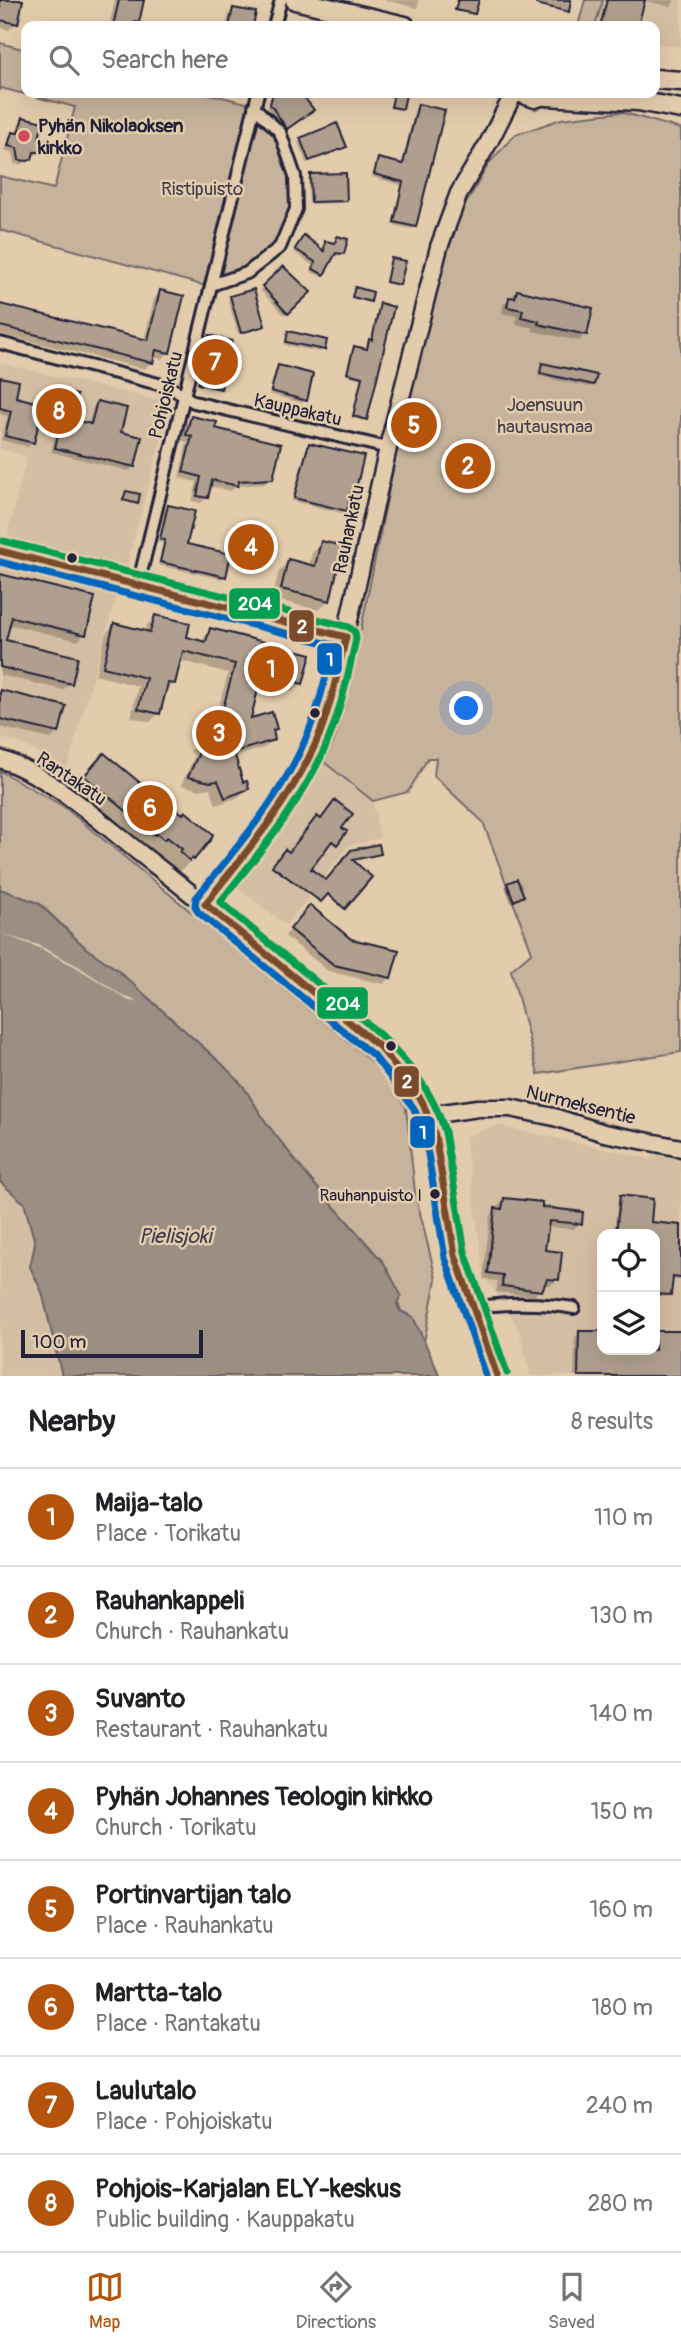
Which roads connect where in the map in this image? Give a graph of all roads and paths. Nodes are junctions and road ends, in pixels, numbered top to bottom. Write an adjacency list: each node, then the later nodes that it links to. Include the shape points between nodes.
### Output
1 (281, 0): 3 (street)
2 (295, 0): 4 (main road)
3 (275, 21)
4 (384, 21)
5 (660, 79): 6 (main road)
6 (681, 81)
7 (257, 98): 11 (street, Pohjoiskatu)
8 (511, 98): 13 (street, Rauhankatu)
9 (534, 98): 13 (street, Rauhankatu)
10 (588, 98): 12 (main road)
11 (254, 107): 14 (street, Pohjoiskatu); 14 (street, via 280,132 295,176 296,209 279,247 247,273)
12 (681, 109)
13 (489, 142): 17 (street, Rauhankatu, via 459,193 439,247)
14 (211, 285): 16 (street, Pohjoiskatu)
15 (0, 343): 16 (street, Kauppakatu, via 170,387)
16 (184, 395): 17 (street, Kauppakatu, via 194,402); 19 (street, Pohjoiskatu)
17 (388, 448): 20 (street, Rauhankatu)
18 (0, 551): 19 (street)
19 (138, 585): 20 (street)
20 (346, 637): 22 (street, Rauhankatu, via 315,746 291,788)
21 (0, 759): 22 (street, Rantakatu, via 69,797)
22 (205, 904): 23 (street, Rantakatu, via 381,1048)
23 (429, 1115): 24 (street, Nurmeksentie, via 510,1108); 25 (street, Rantakatu, via 455,1255)
24 (681, 1148)
25 (474, 1308): 26 (street); 27 (street, Rantakatu)
26 (574, 1308)
27 (497, 1376)

